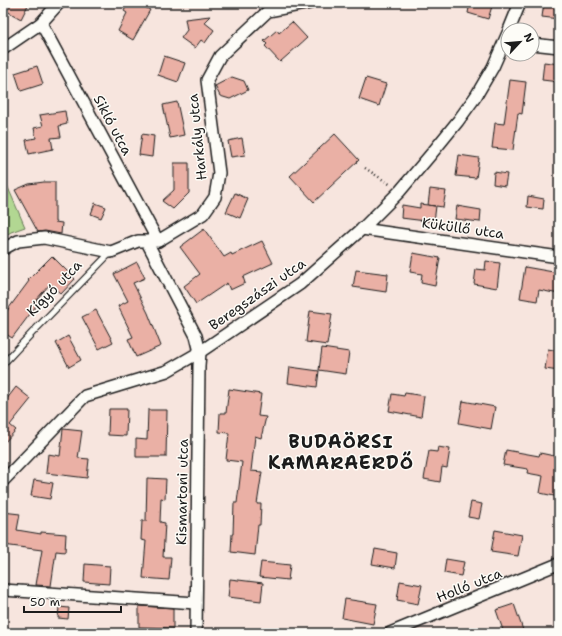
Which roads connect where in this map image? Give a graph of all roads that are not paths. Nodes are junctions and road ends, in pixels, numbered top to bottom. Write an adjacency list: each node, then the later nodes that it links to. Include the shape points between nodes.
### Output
1 (59, 3): 6 (street)
2 (310, 3): 4 (street, Harkály utca)
3 (520, 3): 5 (street, Beregszászi utca)
4 (267, 7): 12 (street, Harkály utca, via 220,56 207,80 219,173 216,198 203,214)
5 (513, 22)
6 (42, 23): 9 (street); 12 (street, Sikló utca)
7 (540, 45): 8 (street)
8 (559, 47)
9 (3, 49)
10 (500, 53): 11 (street, Beregszászi utca, via 476,96 454,126 400,191)
11 (362, 229): 15 (street, Küküllő utca); 16 (street, Beregszászi utca, via 300,284)
12 (153, 241): 14 (street, Kígyó utca, via 138,241); 16 (street, via 196,336)
13 (3, 249): 14 (street, Kígyó utca, via 18,241 44,238)
14 (111, 252): 17 (lane, Kígyó utca)
15 (559, 257)
16 (200, 352): 18 (street, Beregszászi utca, via 167,371 85,396); 21 (street, Kismartoni utca)
17 (3, 364)
18 (3, 481)
19 (559, 565): 23 (street, Holló utca)
20 (3, 590): 21 (street)
21 (196, 603): 22 (street, Kismartoni utca)
22 (196, 633)
23 (390, 633)

